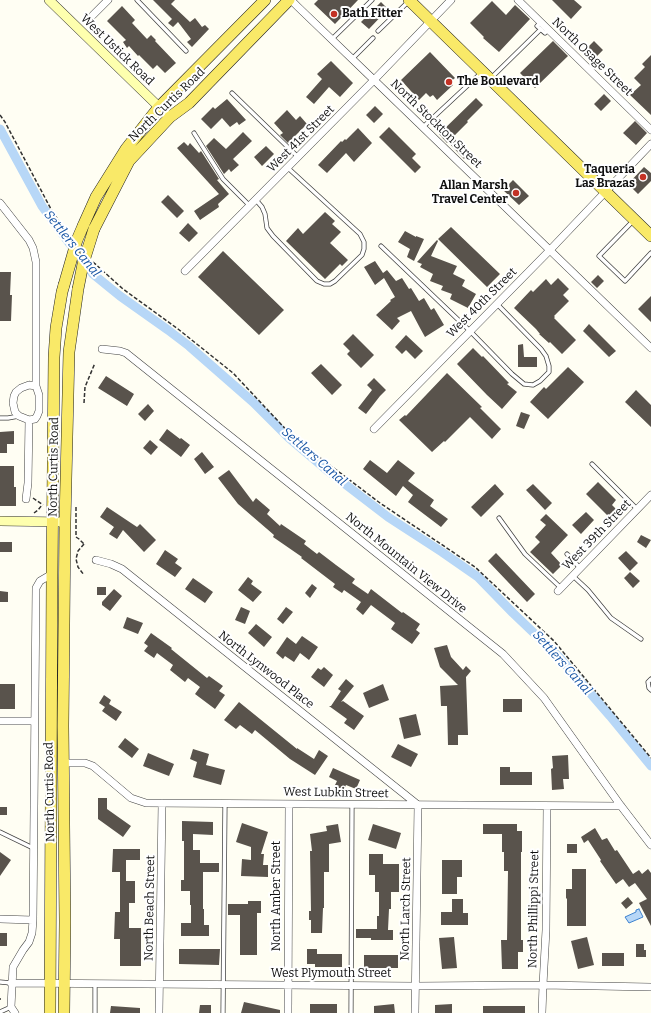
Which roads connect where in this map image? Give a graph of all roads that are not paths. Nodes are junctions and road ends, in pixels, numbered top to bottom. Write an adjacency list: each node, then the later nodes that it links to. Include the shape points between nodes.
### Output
1 (49, 0): 21 (main road, West Ustick Road)
2 (108, 0): 10 (street)
3 (137, 0): 16 (lane)
4 (265, 0): 21 (main road, North Curtis Road)
5 (290, 0): 15 (street, North Stockton Street); 22 (main road, North Curtis Road, via 189,103)
6 (372, 0): 15 (lane)
7 (409, 0): 11 (main road); 13 (lane)
8 (450, 0): 11 (street, West 41st Street)
9 (518, 0): 12 (street, North Osage Street)
10 (92, 15)
11 (430, 21): 18 (main road); 19 (street, West 41st Street)
12 (543, 27): 18 (lane); 24 (street, North Osage Street)
13 (378, 31)
14 (373, 38): 17 (lane)
15 (332, 40): 17 (street, North Stockton Street)
16 (186, 51)
17 (352, 59): 19 (street, North Stockton Street)
18 (486, 75): 23 (lane); 29 (main road)
19 (374, 80): 23 (street, North Stockton Street); 27 (street, West 41st Street)
20 (232, 93): 27 (lane)
21 (159, 108): 22 (main road, West Ustick Road); 54 (main road, North Curtis Road, bridge, via 126,149 96,197 77,240 62,292 54,357)
22 (170, 117): 55 (main road, North Curtis Road, bridge, via 129,161 94,229 83,264 69,352)
23 (423, 127): 36 (street, North Stockton Street)
24 (651, 130)
25 (194, 133): 32 (lane, via 223,179)
26 (651, 144): 29 (street, West 40th Street)
27 (298, 157): 28 (street, West 41st Street)
28 (288, 168): 30 (street, West 41st Street); 30 (lane, via 360,234 364,242 362,255 335,281 324,284 273,236 267,228 262,207)
29 (606, 192): 33 (main road); 36 (street, West 40th Street)
30 (256, 200): 32 (street, West 41st Street)
31 (0, 202): 43 (street, North Curtis Road, via 29,240 35,255)
32 (250, 206): 38 (street, West 41st Street)
33 (634, 220): 34 (main road); 37 (lane, via 599,256 625,281)
34 (651, 236)
35 (381, 246): 40 (lane)
36 (550, 250): 39 (street, West 40th Street); 41 (street, North Stockton Street)
37 (651, 253)
38 (185, 271)
39 (497, 304): 40 (street, West 40th Street); 40 (lane, via 541,349 546,356 549,372 533,385 524,384)
40 (470, 331): 47 (street, West 40th Street)
41 (651, 348)
42 (102, 349): 74 (street, North Mountain View Drive, via 126,353 503,654 544,698)
43 (36, 386): 44 (street, via 29,385 16,392 13,403); 46 (street, North Curtis Road, via 39,411 35,419)
44 (19, 416): 45 (lane); 46 (street)
45 (0, 418)
46 (29, 420): 50 (street)
47 (374, 429)
48 (592, 464): 51 (lane)
49 (650, 496): 51 (street, West 39th Street)
50 (28, 498)
51 (637, 509): 58 (street, West 39th Street)
52 (499, 518): 61 (lane, via 525,554)
53 (0, 521): 54 (main road)
54 (52, 522): 55 (main road); 59 (main road, North Curtis Road)
55 (66, 522): 67 (main road, North Curtis Road)
56 (567, 554): 58 (lane)
57 (96, 560): 72 (street, North Lynwood Place, via 122,569)
58 (580, 568): 60 (street, West 39th Street)
59 (52, 574): 66 (street, North Curtis Road, via 40,580 36,588); 82 (main road, North Curtis Road)
60 (573, 576): 61 (street, West 39th Street); 62 (lane, via 611,618)
61 (560, 589)
62 (641, 639)
63 (651, 679): 64 (lane, via 648,682)
64 (651, 690)
65 (0, 721): 66 (street)
66 (34, 721): 77 (street, North Curtis Road)
67 (63, 762): 68 (street, West Lubkin Street, via 85,763 131,798 146,803); 83 (main road, North Curtis Road)
68 (162, 803): 69 (street, West Lubkin Street); 85 (street, North Beach Street)
69 (225, 803): 70 (street, West Lubkin Street); 86 (lane)
70 (289, 804): 71 (street, West Lubkin Street); 87 (street, North Amber Street)
71 (352, 804): 72 (street, West Lubkin Street); 88 (lane)
72 (418, 805): 73 (street, West Lubkin Street); 90 (street, North Larch Street)
73 (547, 806): 74 (street, West Lubkin Street); 89 (street, North Phillippi Street)
74 (621, 806): 76 (street, North Mountain View Drive)
75 (0, 832): 77 (lane)
76 (651, 845)
77 (34, 848): 79 (street, North Curtis Road)
78 (0, 919): 79 (street)
79 (33, 920): 81 (street, North Curtis Road, via 29,942 13,967)
80 (0, 982): 81 (lane)
81 (11, 983): 82 (street, West Plymouth Street); 92 (street, North Curtis Road)
82 (50, 983): 83 (street, West Plymouth Street); 94 (main road, North Curtis Road)
83 (64, 983): 84 (street, West Plymouth Street); 95 (main road, North Curtis Road)
84 (95, 984): 85 (street, West Plymouth Street); 96 (lane)
85 (159, 984): 86 (street, West Plymouth Street); 97 (street, North Beach Street)
86 (223, 984): 87 (street, West Plymouth Street); 98 (lane)
87 (288, 985): 88 (street, West Plymouth Street); 99 (street, North Amber Street)
88 (351, 985): 90 (street, West Plymouth Street); 100 (lane)
89 (543, 985): 90 (street, West Plymouth Street); 91 (street, West Plymouth Street); 102 (street, North Phillippi Street)
90 (415, 986): 101 (street, North Larch Street)
91 (651, 987)
92 (13, 1010): 93 (lane)
93 (0, 1012)
94 (50, 1013)
95 (64, 1013)
96 (95, 1013)
97 (159, 1013)
98 (223, 1013)
99 (288, 1013)
100 (351, 1013)
101 (416, 1013)
102 (542, 1013)

